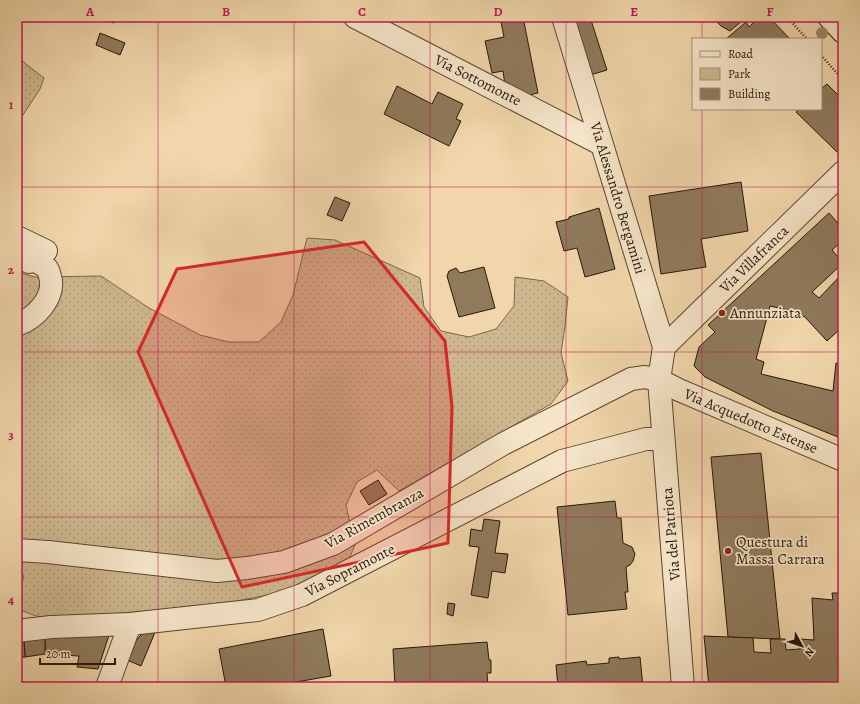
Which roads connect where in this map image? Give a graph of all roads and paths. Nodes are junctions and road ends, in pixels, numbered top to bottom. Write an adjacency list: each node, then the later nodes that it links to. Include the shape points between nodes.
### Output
1 (355, 17): 9 (street, Via Sottomonte)
2 (563, 17): 9 (street, Via Alessandro Bergamini)
3 (787, 17): 6 (path)
4 (829, 17): 5 (street)
5 (843, 32)
6 (806, 38)
7 (822, 56): 8 (path)
8 (843, 80)
9 (601, 144): 14 (street, Via Alessandro Bergamini)
10 (843, 172): 14 (street, Via Villafranca)
11 (17, 237): 12 (street, via 46,251)
12 (22, 263): 13 (street, via 41,264 48,270 52,283 43,306 34,316)
13 (17, 325)
14 (664, 347): 15 (street, Via Alessandro Bergamini)
15 (659, 380): 16 (street, Via del Patriota); 17 (street, Via Acquedotto Estense); 18 (street, Via Rimembranza, via 645,377 631,379 503,444 333,544 284,562 217,571)
16 (663, 440): 19 (street, Via Sopramonte, via 646,439 562,461 295,598 258,610); 22 (street, Via del Patriota)
17 (843, 460)
18 (17, 550)
19 (130, 624): 20 (street, Via Sopramonte, via 51,627); 21 (street)
20 (17, 632)
21 (107, 687)
22 (683, 687)

